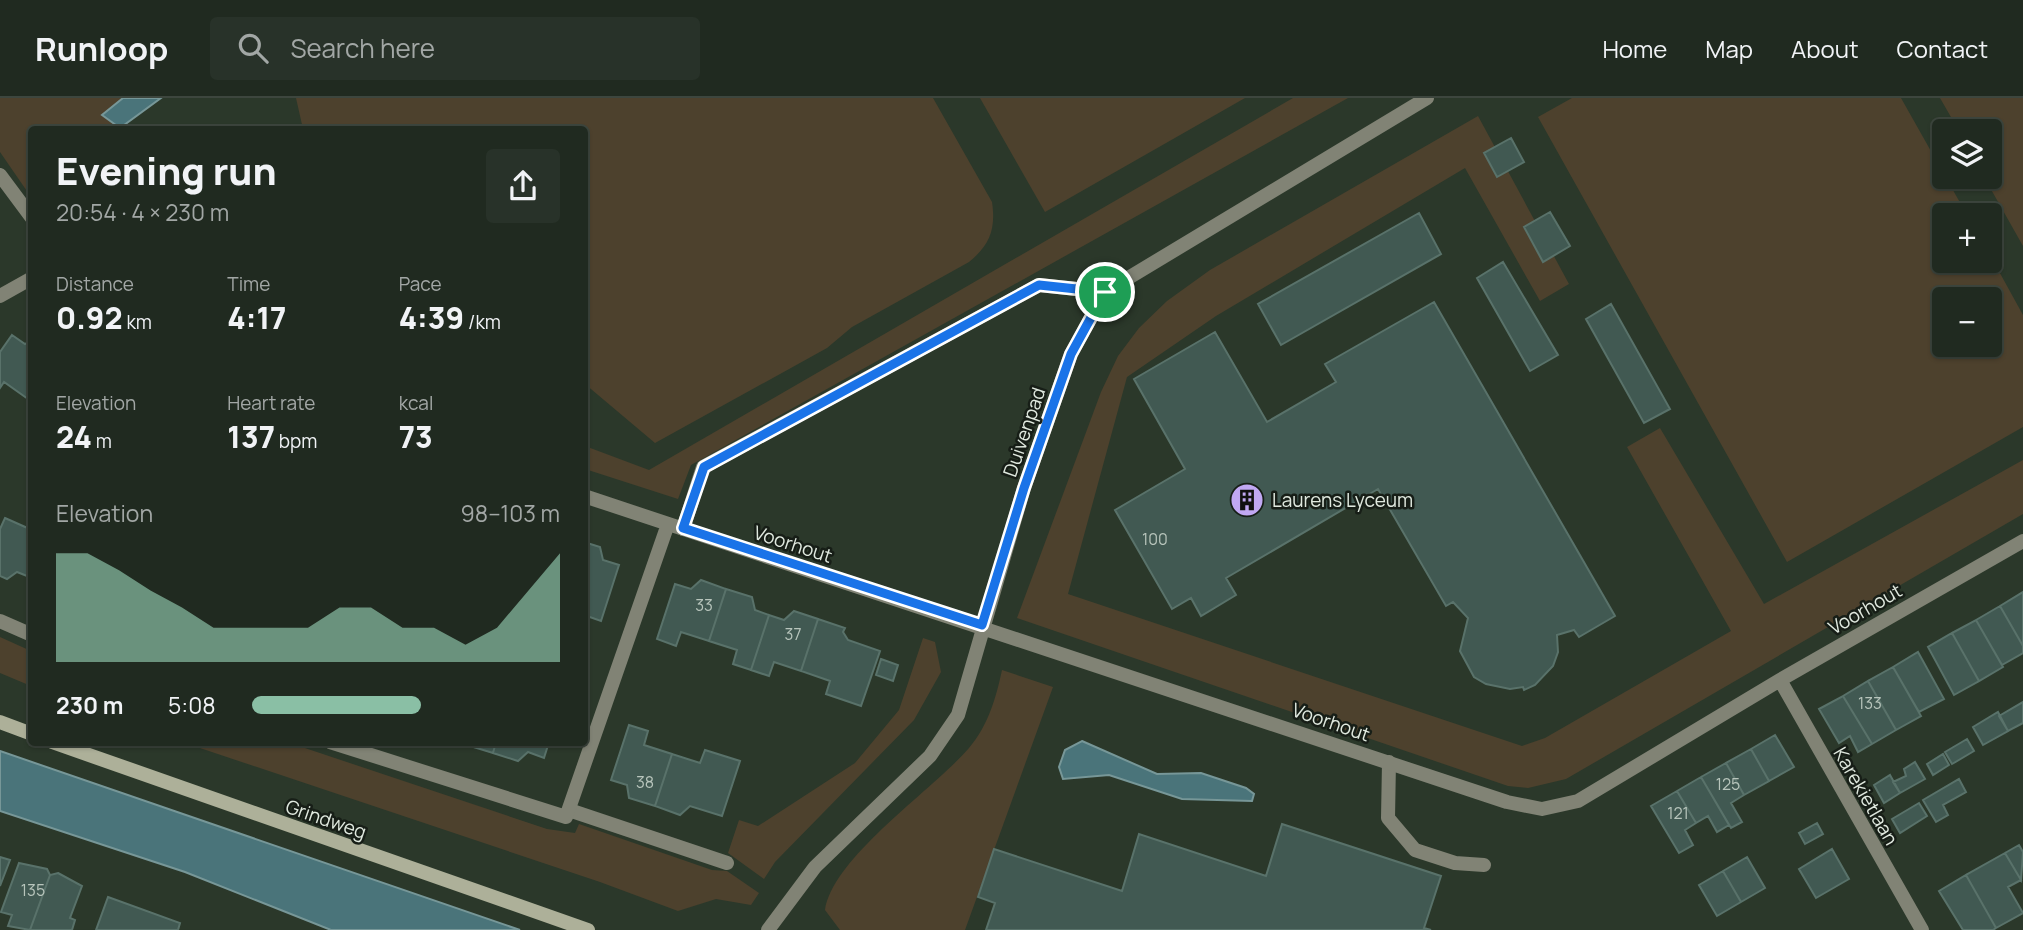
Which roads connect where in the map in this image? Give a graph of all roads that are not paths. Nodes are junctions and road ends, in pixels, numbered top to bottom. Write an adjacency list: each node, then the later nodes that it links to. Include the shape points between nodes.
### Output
1 (1427, 98): 5 (street)
2 (0, 175): 3 (street)
3 (28, 213)
4 (28, 280): 6 (street)
5 (1105, 292): 9 (street, via 1039,285 704,467); 12 (street, Duivenpad, via 1071,354)
6 (0, 296)
7 (588, 497): 8 (street, Voorhout)
8 (668, 524): 9 (street, Voorhout); 20 (street)
9 (683, 528): 12 (street, Voorhout)
10 (2023, 541): 14 (street, Voorhout)
11 (0, 621): 13 (street)
12 (982, 625): 19 (street, Voorhout); 24 (street, Duivenpad, via 958,715 930,756 815,867)
13 (28, 633)
14 (1780, 680): 19 (street, Voorhout, via 1578,802 1542,809 1507,802); 25 (street, Karekietlaan)
15 (0, 722): 16 (street)
16 (28, 732)
17 (63, 746): 23 (street, Grindweg)
18 (343, 746): 20 (street, via 566,817)
19 (1389, 762): 22 (street, via 1388,818 1415,850 1455,863)
20 (569, 810): 21 (street)
21 (727, 863)
22 (1484, 865)
23 (588, 930)
24 (768, 930)
25 (1922, 930)

